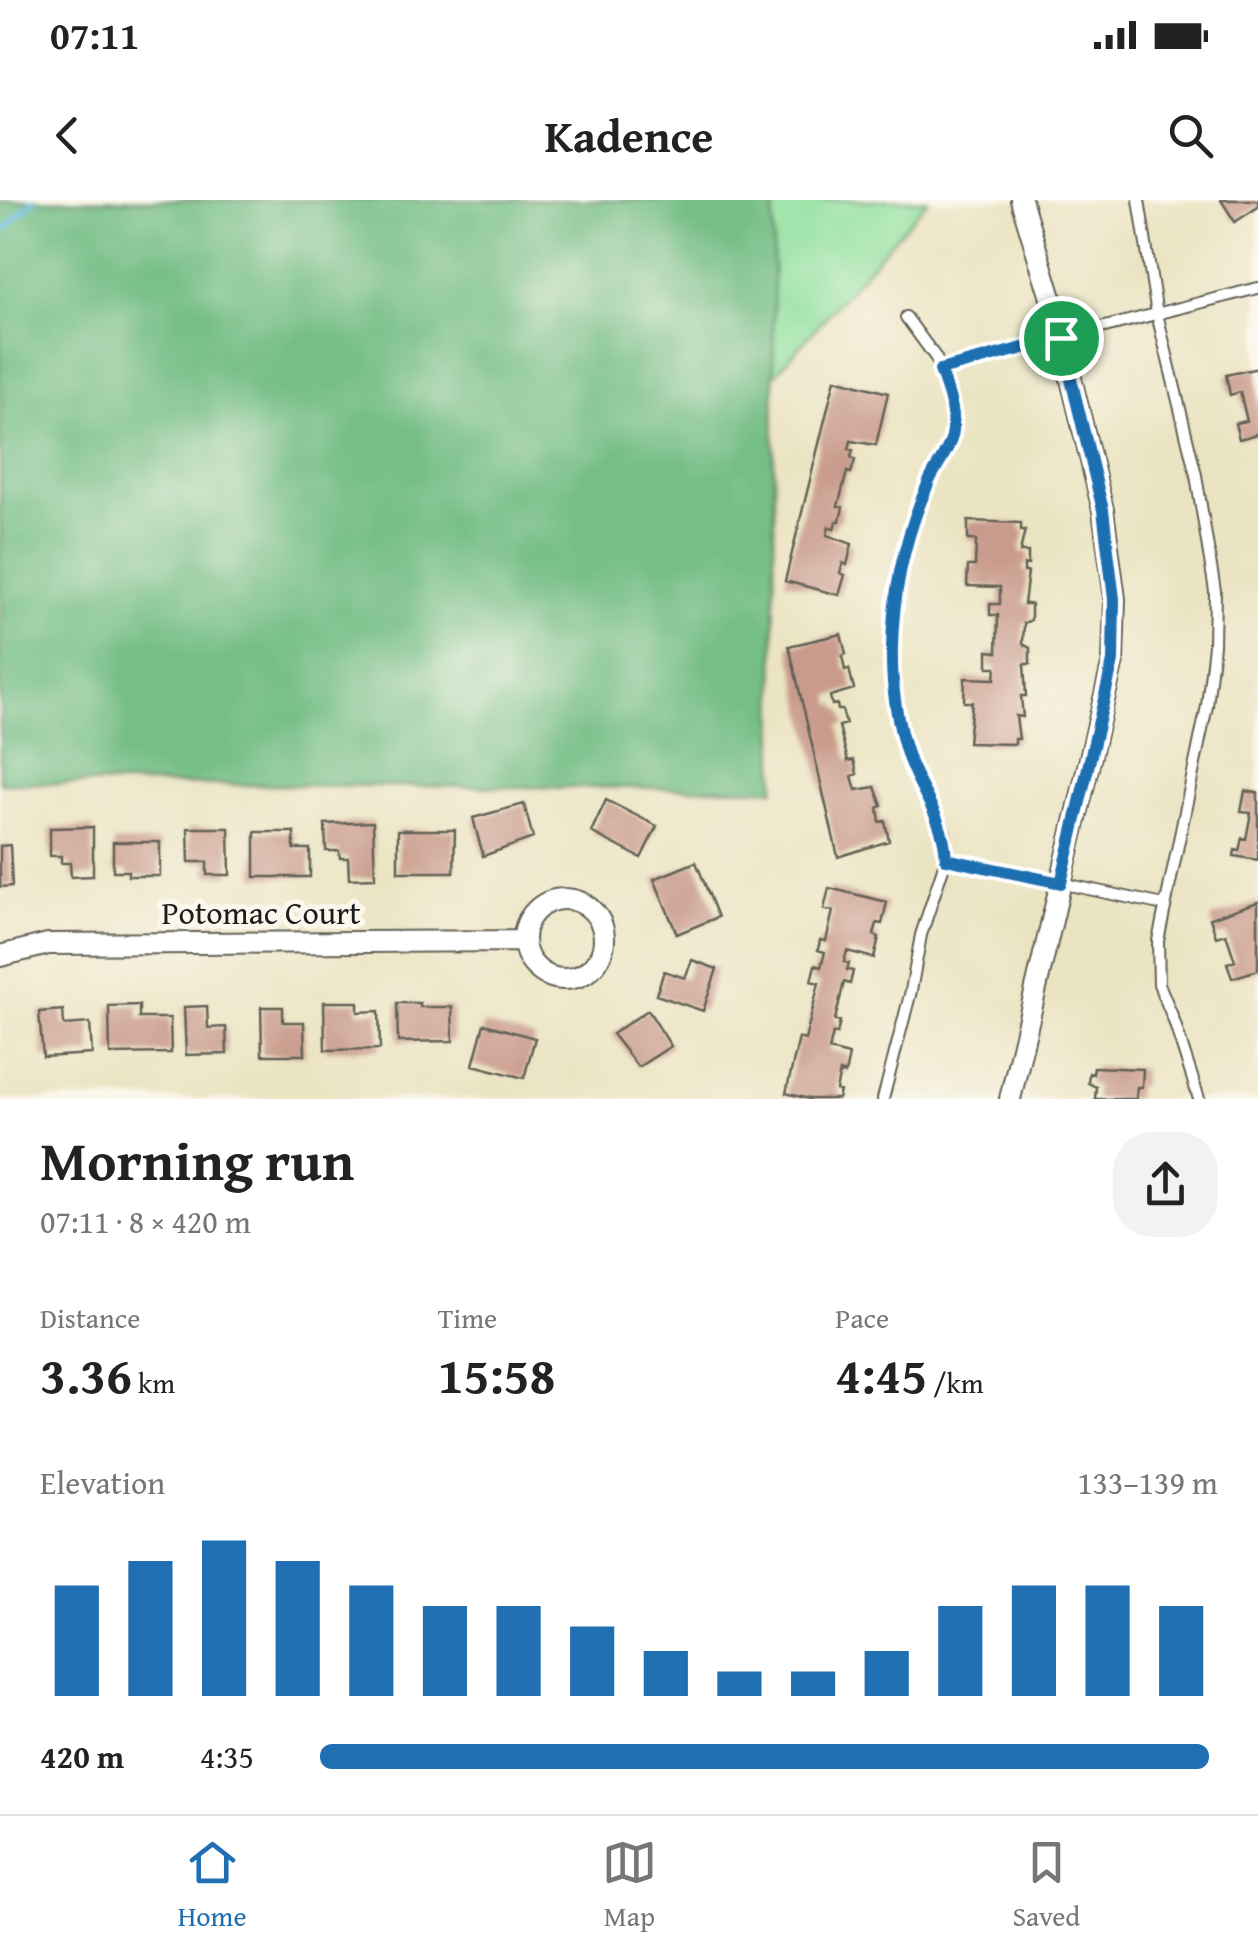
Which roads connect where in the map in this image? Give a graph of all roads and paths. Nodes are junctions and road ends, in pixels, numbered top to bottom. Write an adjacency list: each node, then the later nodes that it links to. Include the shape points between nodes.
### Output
1 (1021, 200): 6 (street)
2 (1139, 200): 4 (lane)
3 (1258, 288): 4 (lane)
4 (1156, 314): 6 (lane); 10 (lane, via 1196,475 1214,591 1207,706)
5 (906, 317): 7 (lane)
6 (1061, 338): 7 (lane); 9 (street, via 1103,510 1114,599 1113,661)
7 (940, 370): 8 (lane, via 951,401 952,436 908,538 892,651 898,718 910,761 945,833)
8 (946, 859): 9 (lane); 13 (lane, via 920,935)
9 (1061, 883): 10 (lane); 14 (street)
10 (1164, 905): 15 (lane, via 1159,984)
11 (524, 941): 12 (street, Potomac Court, via 48,944)
12 (0, 956)
13 (883, 1099)
14 (1010, 1099)
15 (1199, 1099)

